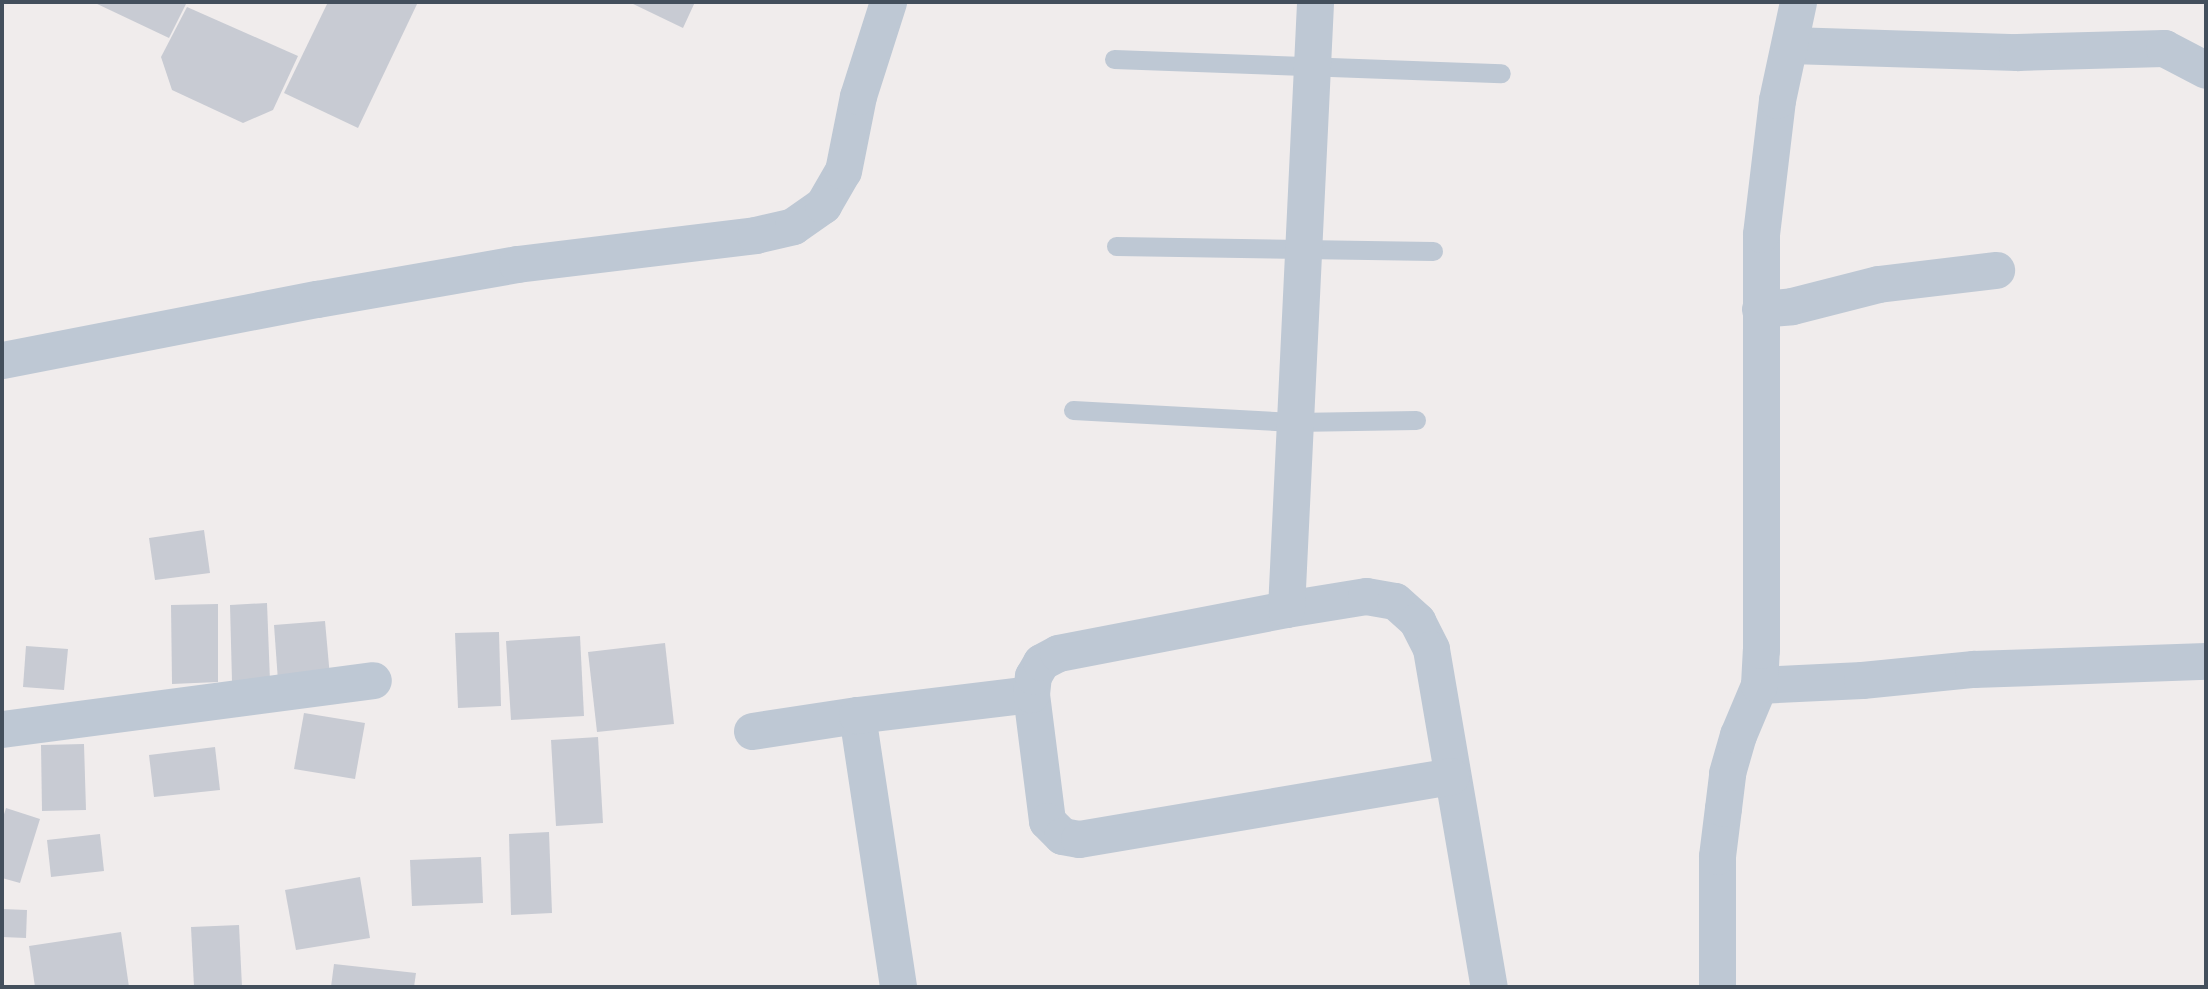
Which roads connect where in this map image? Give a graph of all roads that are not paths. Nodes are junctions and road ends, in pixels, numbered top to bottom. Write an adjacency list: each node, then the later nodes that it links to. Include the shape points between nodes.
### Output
1 (888, 2): 14 (street, via 858,96 843,171 823,205 793,226 755,235 503,267)
2 (1315, 2): 6 (street)
3 (1798, 2): 4 (street)
4 (1790, 45): 7 (street, via 2017,52 2164,48); 13 (street, via 1768,163)
5 (1114, 59): 6 (lane)
6 (1312, 67): 8 (lane); 10 (street)
7 (2206, 70)
8 (1501, 73)
9 (1116, 246): 10 (lane)
10 (1306, 250): 11 (lane); 17 (street)
11 (1433, 251)
12 (1996, 270): 13 (street, via 1878,285 1792,306)
13 (1759, 309): 21 (street)
14 (2, 360)
15 (1073, 410): 17 (lane)
16 (1416, 420): 17 (lane)
17 (1295, 422): 18 (street)
18 (1286, 609): 22 (street, via 1058,653 1041,662); 26 (street, via 1366,596 1395,601 1417,621 1431,649)
19 (2206, 661): 21 (street, via 1973,669)
20 (373, 680): 24 (street)
21 (1759, 685): 29 (street, via 1727,773 1717,856)
22 (1031, 694): 23 (street); 26 (street, via 1047,821 1062,836 1079,839)
23 (857, 715): 25 (street); 27 (street)
24 (2, 729)
25 (752, 731)
26 (1451, 776): 28 (street)
27 (898, 987)
28 (1489, 987)
29 (1717, 987)

